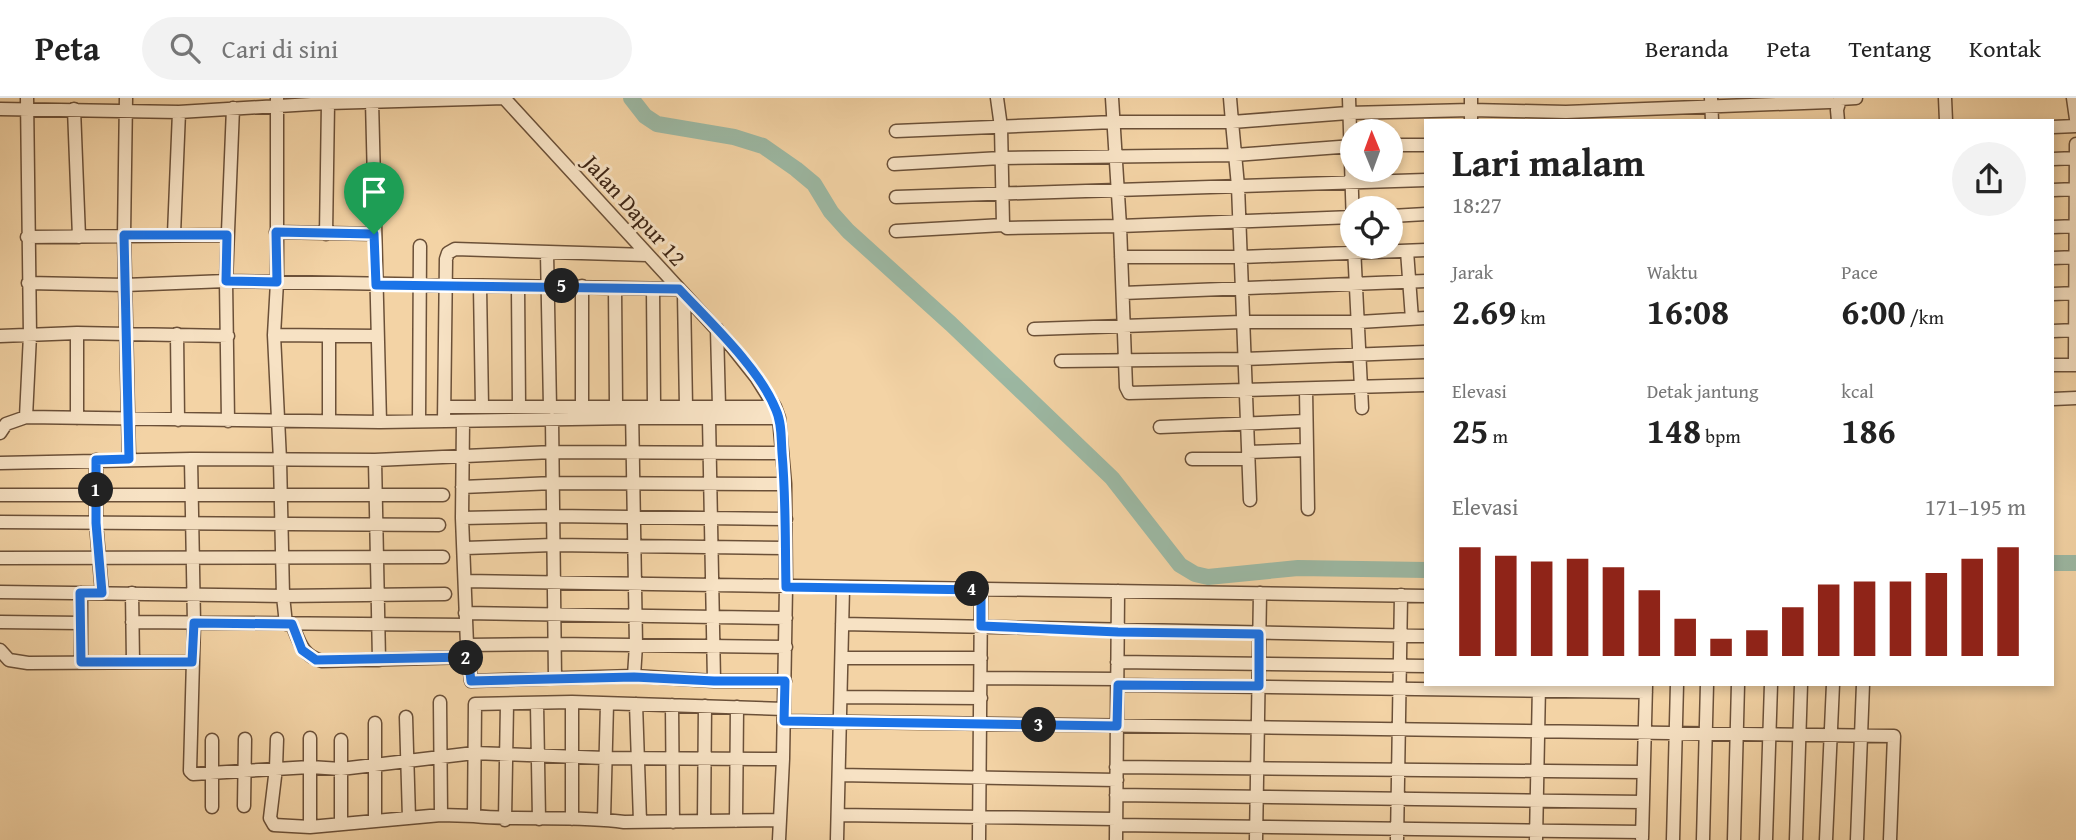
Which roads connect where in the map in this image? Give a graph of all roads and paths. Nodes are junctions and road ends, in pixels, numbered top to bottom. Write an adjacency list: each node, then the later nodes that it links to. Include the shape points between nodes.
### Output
1 (505, 98): 12 (street); 77 (street, Jalan Dapur 12)
2 (997, 98): 32 (street)
3 (1112, 98): 29 (street)
4 (1230, 98): 30 (street)
5 (1349, 98): 22 (street)
6 (1564, 98): 23 (street)
7 (1856, 98): 26 (street, via 1840,99)
8 (1945, 98): 27 (street)
9 (2073, 98): 28 (street)
10 (1829, 100): 13 (street); 25 (street)
11 (277, 102): 15 (street); 17 (street); 63 (street)
12 (372, 102): 15 (street); 66 (street)
13 (1711, 102): 23 (street)
14 (27, 103): 18 (street); 19 (street); 69 (street)
15 (328, 103): 65 (street)
16 (125, 105): 19 (street); 21 (street); 67 (street)
17 (233, 108): 21 (street); 68 (street)
18 (0, 109)
19 (74, 109): 70 (street)
20 (1471, 110): 22 (street); 23 (street)
21 (180, 112): 64 (street)
22 (1348, 113): 24 (street); 30 (street)
23 (1566, 117)
24 (1349, 119)
25 (1830, 119)
26 (1838, 119)
27 (1946, 119)
28 (2076, 119)
29 (1114, 122): 30 (street); 32 (street); 40 (street)
30 (1232, 122): 39 (street)
31 (2076, 126): 33 (street)
32 (1001, 127): 34 (street); 41 (street)
33 (2054, 127)
34 (896, 131)
35 (2076, 144): 42 (street)
36 (1404, 145): 37 (street)
37 (1424, 145)
38 (1340, 147): 39 (street)
39 (1235, 155): 40 (street); 47 (street)
40 (1116, 157): 41 (street); 49 (street)
41 (1002, 158): 44 (street); 51 (street)
42 (2076, 158): 43 (street); 48 (street)
43 (2054, 159)
44 (894, 164)
45 (1424, 180): 46 (street)
46 (1350, 183): 47 (street); 52 (street)
47 (1238, 186): 49 (street); 57 (street)
48 (2076, 189): 50 (street); 60 (street)
49 (1118, 190): 51 (street); 59 (street)
50 (2054, 190)
51 (1001, 193): 53 (street); 58 (street)
52 (1351, 196)
53 (896, 197)
54 (1424, 214): 55 (street)
55 (1403, 215)
56 (1340, 217): 57 (street)
57 (1237, 221): 59 (street); 79 (street)
58 (1003, 225): 59 (street); 62 (street)
59 (1120, 226): 78 (street)
60 (2076, 226): 61 (street); 80 (street)
61 (2054, 227)
62 (896, 231)
63 (276, 232): 65 (street); 85 (street)
64 (174, 234): 67 (street); 68 (street)
65 (326, 234): 66 (street)
66 (374, 234): 89 (street)
67 (124, 235): 70 (street); 88 (street)
68 (227, 235): 83 (street)
69 (27, 237): 70 (street); 87 (street)
70 (79, 237)
71 (421, 246): 90 (street)
72 (1424, 250): 75 (street)
73 (1340, 251): 79 (street)
74 (1403, 251): 75 (street)
75 (1407, 251): 86 (street)
76 (547, 253): 77 (street); 91 (street, via 452,251 446,259); 93 (street)
77 (647, 255): 100 (street, Jalan Dapur 12)
78 (1121, 257): 79 (street); 101 (street)
79 (1241, 257): 99 (street)
80 (2076, 257): 81 (street); 102 (street)
81 (2054, 258)
82 (1356, 259): 95 (street)
83 (226, 281): 85 (street); 88 (street); 119 (street)
84 (1424, 281): 86 (street)
85 (277, 282): 89 (street); 117 (street)
86 (1409, 282): 95 (street); 105 (street)
87 (28, 283): 88 (street); 116 (street)
88 (125, 285): 114 (street)
89 (376, 285): 90 (street); 121 (street)
90 (422, 285): 91 (street); 155 (street)
91 (445, 286): 92 (street); 137 (street)
92 (480, 286): 96 (street); 138 (street)
93 (549, 286): 94 (street); 96 (street); 145 (street)
94 (582, 286): 97 (street); 140 (street)
95 (1357, 286): 99 (street); 107 (street)
96 (518, 287): 139 (street)
97 (615, 288): 98 (street); 135 (street)
98 (653, 289): 100 (street); 136 (street)
99 (1241, 289): 101 (street); 106 (street)
100 (682, 292): 109 (street, Jalan Dapur 12); 141 (street)
101 (1123, 293): 108 (street)
102 (2076, 293): 103 (street); 111 (street)
103 (2054, 294)
104 (1424, 318): 105 (street)
105 (1412, 319): 107 (street)
106 (1242, 322): 107 (street); 108 (street); 124 (street)
107 (1359, 322): 123 (street)
108 (1124, 326): 110 (street); 126 (street)
109 (717, 329): 142 (street); 146 (street, Jalan Dapur 12, via 756,377)
110 (1034, 329)
111 (2076, 330): 112 (street); 128 (street)
112 (2054, 331)
113 (77, 333): 114 (street); 116 (street); 148 (street)
114 (126, 334): 115 (street); 151 (street)
115 (177, 334): 119 (street); 152 (street)
116 (30, 335): 118 (street); 147 (street)
117 (274, 335): 120 (street); 149 (street)
118 (0, 336)
119 (228, 336): 153 (street)
120 (329, 336): 121 (street); 154 (street)
121 (377, 336): 159 (street)
122 (1424, 352): 123 (street)
123 (1361, 354): 124 (street); 130 (street)
124 (1243, 359): 126 (street); 132 (street)
125 (1061, 361): 126 (street)
126 (1126, 361): 132 (street, via 1126,387 1133,394)
127 (2054, 365): 128 (street)
128 (2076, 365)
129 (1424, 385): 130 (street)
130 (1362, 388): 131 (street); 143 (street)
131 (1306, 390): 132 (street); 158 (street)
132 (1246, 391): 160 (street)
133 (2076, 398): 134 (street)
134 (2054, 399)
135 (616, 405): 140 (street); 144 (street)
136 (654, 405): 141 (street); 144 (street)
137 (444, 407): 138 (street); 156 (street)
138 (482, 407): 139 (street)
139 (519, 407): 145 (street)
140 (582, 407): 145 (street)
141 (686, 407): 142 (street)
142 (719, 407): 146 (street)
143 (1362, 408)
144 (632, 412): 145 (street); 150 (street); 165 (street)
145 (551, 413): 157 (street); 164 (street)
146 (777, 413): 150 (street); 166 (street, Jalan Dapur 12)
147 (26, 416): 148 (street); 162 (street, via 6,424)
148 (77, 418): 151 (street)
149 (277, 419): 153 (street); 154 (street); 174 (street)
150 (709, 419): 167 (street)
151 (129, 420): 152 (street); 171 (street)
152 (178, 420): 153 (street)
153 (229, 421)
154 (329, 421): 159 (street)
155 (419, 421): 156 (street); 159 (street)
156 (444, 421): 157 (street)
157 (463, 421): 169 (street)
158 (1306, 421): 160 (street); 163 (street)
159 (380, 422)
160 (1247, 423): 161 (street); 168 (street)
161 (1160, 427)
162 (0, 433)
163 (1307, 450): 168 (street); 189 (street)
164 (552, 452): 165 (street); 169 (street); 177 (street)
165 (633, 453): 167 (street); 178 (street)
166 (782, 453): 167 (street); 179 (street, Jalan Dapur 12)
167 (709, 454): 180 (street)
168 (1248, 455): 172 (street); 188 (street)
169 (463, 456): 175 (street); 181 (street)
170 (191, 458): 171 (street); 174 (street); 183 (street)
171 (129, 459): 173 (street)
172 (1192, 459)
173 (96, 460): 176 (street); 182 (street)
174 (280, 460): 175 (street); 186 (street)
175 (375, 460): 184 (street)
176 (0, 463)
177 (552, 484): 178 (street); 181 (street); 190 (street)
178 (633, 484): 180 (street); 192 (street)
179 (785, 484): 180 (street); 194 (street, Jalan Dapur 12)
180 (710, 485): 193 (street)
181 (463, 486): 191 (street)
182 (96, 494): 183 (street); 185 (street); 196 (street)
183 (192, 494): 186 (street); 197 (street)
184 (376, 494): 186 (street); 187 (street); 198 (street)
185 (0, 495)
186 (281, 495): 200 (street)
187 (443, 495)
188 (1250, 500)
189 (1308, 509)
190 (553, 516): 191 (street); 192 (street); 201 (street)
191 (463, 517): 203 (street)
192 (634, 517): 193 (street); 202 (street)
193 (711, 519): 194 (street); 204 (street)
194 (786, 519): 205 (street, Jalan Dapur 12)
195 (0, 522): 196 (street)
196 (96, 523): 197 (street); 208 (street)
197 (192, 524): 200 (street); 209 (street)
198 (376, 525): 199 (street); 200 (street); 210 (street)
199 (439, 525)
200 (281, 526): 211 (street)
201 (553, 545): 202 (street); 203 (street); 213 (street)
202 (633, 547): 204 (street); 214 (street)
203 (465, 548): 212 (street)
204 (710, 548): 205 (street); 215 (street)
205 (785, 548): 216 (street, Jalan Dapur 12)
206 (443, 557): 210 (street)
207 (0, 558): 208 (street)
208 (99, 558): 209 (street); 222 (street)
209 (193, 558): 211 (street); 225 (street)
210 (377, 558): 211 (street); 226 (street)
211 (282, 559): 229 (street)
212 (466, 581): 213 (street); 235 (street)
213 (554, 581): 214 (street); 231 (street)
214 (635, 584): 215 (street); 232 (street)
215 (712, 586): 216 (street); 233 (street)
216 (786, 587): 217 (street); 234 (street, Jalan Dapur 12)
217 (843, 588): 218 (street); 241 (street)
218 (981, 590): 220 (street); 243 (street)
219 (0, 592): 221 (street)
220 (1118, 592): 224 (street); 244 (street)
221 (80, 593): 222 (street); 238 (street)
222 (102, 593): 223 (street)
223 (132, 593): 225 (street); 237 (street)
224 (1260, 593): 228 (street); 245 (street)
225 (194, 594): 229 (street); 239 (street)
226 (376, 594): 227 (street); 229 (street); 242 (street)
227 (445, 594)
228 (1401, 595): 230 (street); 246 (street)
229 (283, 596): 240 (street)
230 (1424, 596)
231 (555, 614): 232 (street); 235 (street); 248 (street)
232 (635, 615): 233 (street); 249 (street)
233 (712, 618): 234 (street); 250 (street)
234 (786, 618): 251 (street, Jalan Dapur 12)
235 (466, 619): 242 (street); 253 (street)
236 (0, 622): 238 (street)
237 (132, 622): 239 (street); 258 (street)
238 (81, 623): 257 (street)
239 (194, 623): 240 (street); 259 (street)
240 (289, 624): 242 (street); 256 (street, via 302,650 316,660)
241 (842, 624): 243 (street); 254 (street)
242 (378, 625): 256 (street)
243 (981, 626): 244 (street); 255 (street)
244 (1118, 632): 245 (street); 260 (street)
245 (1259, 634): 246 (street); 261 (street)
246 (1400, 636): 247 (street); 262 (street)
247 (1424, 636)
248 (555, 643): 249 (street); 253 (street); 265 (street)
249 (636, 645): 250 (street); 264 (street)
250 (713, 647): 251 (street); 267 (street)
251 (786, 647): 268 (street, Jalan Dapur 12)
252 (0, 650): 257 (street, via 9,660 28,663)
253 (467, 651): 256 (street); 265 (street, via 471,681)
254 (842, 657): 255 (street); 281 (street)
255 (981, 659): 266 (street)
256 (379, 660)
257 (81, 662): 258 (street)
258 (133, 662): 259 (street)
259 (192, 662): 336 (street, via 190,771)
260 (1118, 662): 261 (street); 269 (street)
261 (1259, 664): 262 (street); 270 (street)
262 (1400, 666): 263 (street); 280 (street)
263 (1424, 666)
264 (634, 677): 265 (street); 267 (street)
265 (555, 678)
266 (981, 678): 269 (street); 282 (street)
267 (714, 681): 268 (street)
268 (785, 681): 292 (street, Jalan Dapur 12)
269 (1117, 682): 270 (street); 297 (street)
270 (1259, 686): 280 (street); 298 (street)
271 (1676, 686): 302 (street)
272 (1707, 686): 303 (street)
273 (1738, 686): 304 (street)
274 (1771, 686): 305 (street)
275 (1801, 686): 306 (street)
276 (1833, 686): 307 (street)
277 (1863, 686): 308 (street)
278 (1539, 688): 279 (street); 280 (street); 300 (street)
279 (1646, 688): 301 (street)
280 (1399, 689): 299 (street)
281 (841, 697): 282 (street); 294 (street)
282 (981, 698): 296 (street)
283 (440, 702): 320 (street)
284 (572, 702): 286 (street); 287 (street); 317 (street)
285 (507, 704): 286 (street); 314 (street, via 475,704); 315 (street)
286 (537, 704): 316 (street)
287 (607, 704): 288 (street); 321 (street)
288 (636, 704): 289 (street); 318 (street)
289 (672, 705): 290 (street); 319 (street)
290 (705, 706): 291 (street); 322 (street)
291 (737, 707): 292 (street); 323 (street)
292 (784, 715): 294 (street); 324 (street, Jalan Dapur 12)
293 (406, 717): 325 (street)
294 (840, 722): 296 (street); 337 (street)
295 (375, 723): 326 (street)
296 (980, 724): 297 (street); 338 (street)
297 (1117, 726): 298 (street); 327 (street)
298 (1258, 727): 299 (street); 330 (street)
299 (1399, 730): 300 (street); 332 (street)
300 (1538, 732): 301 (street); 334 (street)
301 (1645, 733): 302 (street); 335 (street)
302 (1675, 733): 303 (street); 373 (street)
303 (1705, 734): 304 (street); 374 (street)
304 (1737, 735): 305 (street); 375 (street)
305 (1769, 735): 306 (street); 376 (street)
306 (1799, 736): 307 (street); 377 (street)
307 (1831, 736): 308 (street); 378 (street)
308 (1861, 737): 379 (street); 380 (street, via 1894,736)
309 (310, 738): 328 (street)
310 (245, 739): 333 (street)
311 (277, 739): 329 (street)
312 (212, 740): 336 (street)
313 (341, 740): 331 (street)
314 (474, 753): 315 (street); 320 (street); 349 (street)
315 (506, 755): 316 (street); 356 (street)
316 (537, 756): 317 (street); 352 (street)
317 (571, 756): 321 (street); 353 (street)
318 (638, 757): 319 (street); 321 (street); 358 (street)
319 (672, 757): 322 (street); 361 (street)
320 (440, 758): 325 (street); 347 (street)
321 (605, 758): 354 (street)
322 (704, 758): 323 (street); 359 (street)
323 (736, 758): 324 (street); 360 (street)
324 (783, 759): 357 (street, Jalan Dapur 12)
325 (407, 762): 326 (street); 351 (street)
326 (375, 764): 331 (street); 355 (street)
327 (1116, 766): 330 (street); 339 (street)
328 (310, 767): 329 (street); 331 (street); 364 (street)
329 (276, 768): 333 (street); 364 (street, via 270,818 274,825)
330 (1256, 768): 332 (street); 341 (street)
331 (341, 769): 363 (street)
332 (1397, 769): 334 (street); 342 (street)
333 (244, 770): 336 (street); 345 (street)
334 (1536, 771): 335 (street); 343 (street)
335 (1643, 772): 344 (street)
336 (211, 774): 346 (street)
337 (839, 775): 338 (street); 348 (street)
338 (980, 778): 339 (street); 350 (street)
339 (1117, 780): 340 (street)
340 (1116, 795): 341 (street); 362 (street)
341 (1256, 796): 342 (street); 365 (street)
342 (1397, 799): 343 (street); 366 (street)
343 (1536, 801): 344 (street); 367 (street)
344 (1643, 802): 368 (street)
345 (244, 806)
346 (212, 807)
347 (441, 815): 349 (street); 351 (street)
348 (838, 816): 350 (street); 370 (street)
349 (474, 817): 356 (street)
350 (980, 817): 362 (street); 371 (street)
351 (408, 818): 355 (street)
352 (539, 819): 353 (street); 356 (street)
353 (572, 819): 354 (street)
354 (604, 819): 358 (street)
355 (375, 820): 363 (street)
356 (505, 820)
357 (779, 820): 360 (street); 369 (street, Jalan Dapur 12)
358 (640, 821): 361 (street)
359 (704, 821): 360 (street); 361 (street)
360 (736, 821)
361 (673, 822)
362 (1116, 822): 365 (street); 372 (street)
363 (341, 823): 364 (street)
364 (310, 827)
365 (1256, 833): 366 (street)
366 (1397, 834): 367 (street)
367 (1536, 835): 368 (street)
368 (1642, 836)
369 (779, 840)
370 (837, 840)
371 (979, 840)
372 (1116, 840)
373 (1673, 840)
374 (1703, 840)
375 (1734, 840)
376 (1766, 840)
377 (1796, 840)
378 (1826, 840)
379 (1857, 840)
380 (1890, 840)

